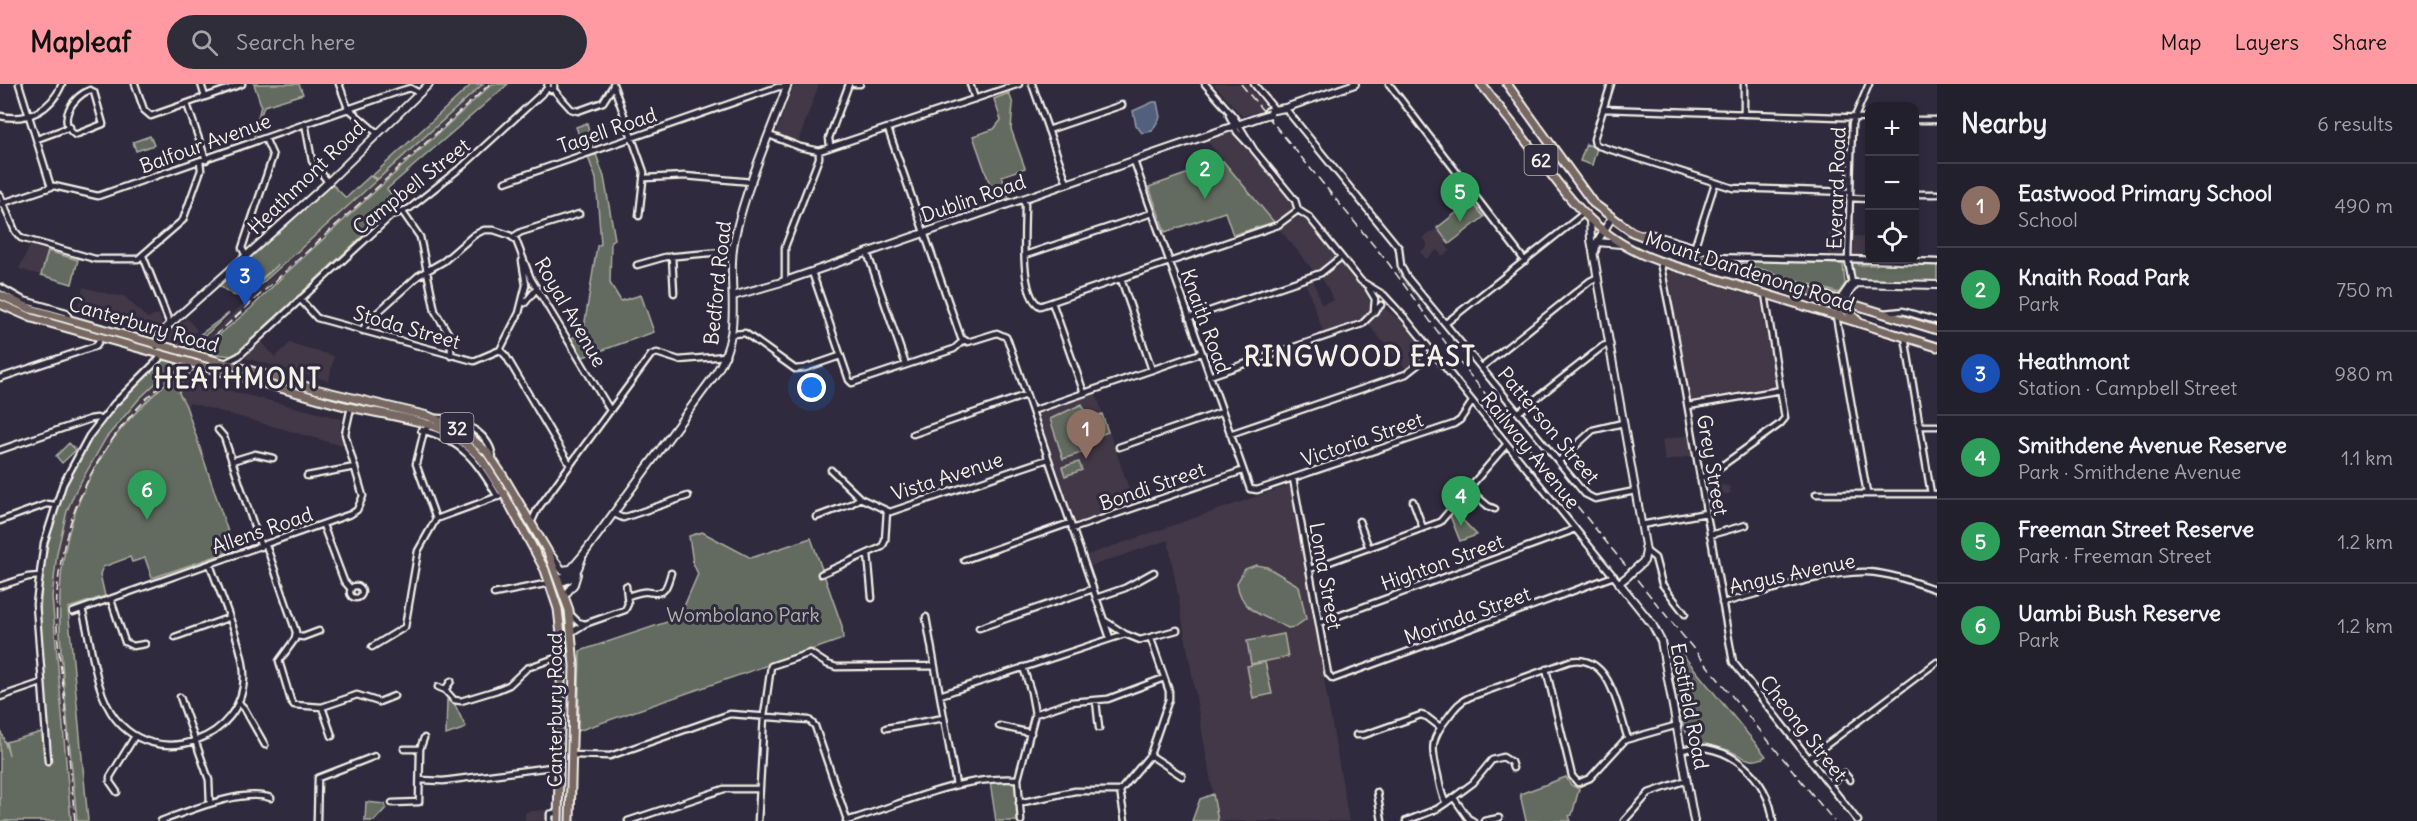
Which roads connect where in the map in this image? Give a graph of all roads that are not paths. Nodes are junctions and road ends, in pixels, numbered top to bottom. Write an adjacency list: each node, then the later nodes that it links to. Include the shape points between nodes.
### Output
1 (19, 84): 37 (street)
2 (62, 84): 37 (street, via 49,104)
3 (135, 84): 29 (street, via 149,116)
4 (201, 84): 27 (street)
5 (242, 84): 27 (street)
6 (339, 84): 31 (street)
7 (429, 84): 26 (main road, Heathmont Road)
8 (614, 84): 24 (street, via 603,102 578,111); 49 (street)
9 (849, 84): 52 (street, via 829,138)
10 (854, 84): 11 (street)
11 (860, 84)
12 (970, 84): 28 (street)
13 (1019, 84): 28 (street)
14 (1032, 84): 46 (street)
15 (1205, 84): 43 (street, Railway Avenue)
16 (1254, 84): 34 (street)
17 (1354, 84): 32 (main road, Dublin Road)
18 (1389, 84): 95 (street)
19 (1481, 84): 75 (main road, Mount Dandenong Road / 62)
20 (1507, 84): 77 (main road, Mount Dandenong Road / 62, via 1580,187)
21 (1611, 84): 33 (street)
22 (1744, 84): 35 (street)
23 (1869, 84): 38 (street, Everard Road)
24 (551, 86): 72 (street, Campbell Street, via 464,165)
25 (787, 86): 48 (main road, Bedford Road); 49 (street, Tagell Road)
26 (419, 93): 31 (street, Balfour Avenue, via 410,88); 47 (main road, Heathmont Road)
27 (205, 98): 29 (street)
28 (975, 99): 45 (street)
29 (187, 104): 54 (street)
30 (1122, 105): 46 (street)
31 (348, 108): 42 (street, Balfour Avenue); 47 (street)
32 (1284, 109): 34 (main road, Dublin Road); 127 (street, Patterson Street, via 1399,248 1402,270)
33 (1603, 109): 35 (street); 61 (street, via 1595,144)
34 (1269, 113): 43 (main road, Dublin Road)
35 (1744, 114): 38 (street)
36 (0, 116): 37 (street)
37 (30, 116): 51 (street)
38 (1854, 117): 39 (street); 63 (street, Everard Road)
39 (1865, 118)
40 (1919, 120): 41 (street)
41 (1937, 120)
42 (305, 123): 50 (street, Balfour Avenue); 57 (street, via 312,161)
43 (1236, 124): 55 (main road, Dublin Road); 71 (street, Railway Avenue, via 1237,132 1295,200)
44 (70, 127): 44 (street, via 66,116 69,108 79,94 92,90 103,125 77,135 72,134); 51 (street)
45 (888, 129): 52 (street); 80 (street)
46 (1048, 130): 60 (street)
47 (377, 133): 57 (main road, Heathmont Road)
48 (769, 135): 53 (street); 59 (main road, Bedford Road)
49 (632, 137): 56 (street); 58 (street, Tagell Road)
50 (265, 138): 54 (street, Balfour Avenue); 89 (street, via 273,156 242,248)
51 (37, 139): 62 (street)
52 (830, 146): 53 (street)
53 (819, 151): 106 (street, via 785,247)
54 (203, 161): 62 (street, Balfour Avenue, via 97,197); 88 (street, via 183,220)
55 (1134, 161): 60 (main road, Dublin Road); 73 (street, Knaith Road)
56 (645, 178): 59 (street, via 685,176); 76 (street)
57 (328, 182): 89 (main road, Heathmont Road)
58 (505, 182)
59 (752, 182): 84 (main road, Bedford Road)
60 (1066, 183): 68 (main road, Dublin Road)
61 (1715, 183): 63 (street, via 1733,188); 85 (street)
62 (51, 187): 70 (street)
63 (1850, 192): 67 (street, Everard Road)
64 (1919, 194): 65 (street)
65 (1937, 194)
66 (0, 195): 70 (street)
67 (1849, 198): 69 (street); 94 (street, Everard Road)
68 (1023, 199): 80 (main road, Dublin Road); 87 (street)
69 (1865, 199)
70 (1, 204): 88 (street, via 21,238 96,259)
71 (1298, 210): 92 (street, Railway Avenue, via 1309,217); 97 (street, via 1281,223)
72 (402, 211): 101 (street, via 420,237); 116 (street, Campbell Street, via 391,216)
73 (1152, 213): 87 (street); 97 (street, Knaith Road)
74 (579, 214): 81 (street)
75 (1583, 214): 78 (main road, Mount Dandenong Road / 62); 95 (street)
76 (639, 216)
77 (1611, 219): 79 (main road, Eastfield Road); 85 (main road, Mount Dandenong Road / 62, via 1635,234)
78 (1590, 221): 79 (main road, Mount Dandenong Road / 62); 82 (main road)
79 (1602, 231): 82 (main road, Eastfield Road); 83 (main road, Mount Dandenong Road / 62)
80 (924, 233): 86 (main road, Dublin Road); 135 (street)
81 (513, 237): 91 (street, Royal Avenue); 101 (street, via 497,231 480,232)
82 (1595, 243): 83 (main road); 103 (main road, Eastfield Road)
83 (1621, 244): 96 (main road, Mount Dandenong Road / 62)
84 (733, 251): 90 (street); 115 (main road, Bedford Road)
85 (1694, 251): 93 (main road, Mount Dandenong Road / 62)
86 (867, 252): 102 (main road, Dublin Road); 151 (street)
87 (1025, 255): 118 (street, via 1025,274 1034,302 1040,306)
88 (143, 256): 128 (street)
89 (246, 256): 128 (main road, Heathmont Road)
90 (672, 256): 100 (street); 112 (street)
91 (522, 257): 111 (street, Royal Avenue); 120 (street, via 526,285)
92 (1341, 257): 117 (street, Railway Avenue); 124 (street, via 1322,273)
93 (1701, 257): 94 (street); 104 (main road, Mount Dandenong Road / 62)
94 (1848, 260): 98 (street); 109 (street, Everard Road, via 1846,270)
95 (1525, 261): 127 (street)
96 (1659, 261): 99 (main road, Mount Dandenong Road / 62); 107 (street, Grey Street)
97 (1169, 262): 105 (street); 124 (street, Knaith Road)
98 (1937, 262)
99 (1668, 264): 107 (street, Grey Street); 113 (main road, Mount Dandenong Road / 62)
100 (637, 265)
101 (427, 271): 131 (street, via 366,323); 146 (street, via 435,311 451,338)
102 (812, 272): 106 (main road, Dublin Road); 148 (street)
103 (1598, 277): 138 (main road, Eastfield Road); 153 (street)
104 (1763, 277): 113 (main road, via 1771,286); 121 (main road, Mount Dandenong Road / 62, via 1824,295)
105 (1120, 279): 118 (street); 155 (street)
106 (785, 281): 115 (main road, Dublin Road)
107 (1665, 283): 164 (street, Grey Street)
108 (1937, 285): 109 (main road)
109 (1851, 286): 121 (main road)
110 (0, 287): 125 (street, via 23,300 66,312)
111 (537, 288): 120 (street); 166 (street, Royal Avenue)
112 (674, 293)
113 (1768, 294): 121 (main road, Mount Dandenong Road / 62); 159 (street)
114 (0, 295): 125 (main road, Canterbury Road / 32, via 24,307)
115 (733, 296): 133 (main road, Bedford Road)
116 (300, 299): 131 (street, Stoda Street, via 317,318); 145 (street, Campbell Street)
117 (1379, 301): 122 (street, Railway Avenue); 122 (street, Railway Avenue, via 1384,295); 156 (street, via 1362,324)
118 (1052, 302): 160 (street)
119 (0, 304): 136 (main road, Canterbury Road / 32)
120 (521, 308): 141 (street)
121 (1841, 309): 123 (main road, Mount Dandenong Road / 62); 134 (main road, Mount Dandenong Road / 62, via 1860,323); 198 (street, via 1840,334)
122 (1395, 310): 144 (street, Railway Avenue)
123 (1882, 313): 126 (street, Mount Dandenong Road, via 1903,311); 130 (main road, Mount Dandenong Road / 62)
124 (1189, 318): 143 (street, Knaith Road)
125 (70, 320): 129 (main road, Canterbury Road / 32)
126 (1937, 321)
127 (1446, 323): 153 (street, Patterson Street)
128 (170, 324): 132 (main road, Heathmont Road)
129 (101, 326): 136 (main road); 137 (main road, Canterbury Road / 32)
130 (1937, 330)
131 (363, 331): 146 (street, Stoda Street)
132 (160, 334): 137 (main road); 139 (main road)
133 (733, 334): 147 (main road, Bedford Road); 148 (street, via 745,333 795,369)
134 (1905, 337): 140 (main road, Mount Dandenong Road / 62); 174 (street)
135 (964, 340): 151 (street, via 954,349); 161 (street, via 997,333 1006,337)
136 (96, 341): 142 (main road, Canterbury Road / 32); 157 (street, via 85,349)
137 (147, 341): 139 (main road, Canterbury Road / 32)
138 (1610, 344): 169 (street); 173 (main road, Eastfield Road)
139 (159, 345): 142 (main road); 149 (main road, Canterbury Road / 32, bridge)
140 (1937, 347)
141 (500, 350): 146 (street, Stoda Street, via 474,362); 187 (street)
142 (158, 353): 152 (main road, Canterbury Road / 32, bridge); 171 (street, via 155,363)
143 (1201, 353): 155 (street); 156 (street, Knaith Road)
144 (1433, 353): 163 (street, Railway Avenue); 179 (street, via 1406,374)
145 (239, 356): 150 (street, Campbell Street); 154 (street)
146 (451, 356)
147 (726, 356): 166 (street, via 679,360 653,354); 209 (main road, Bedford Road)
148 (840, 356): 151 (street, via 849,381 856,383)
149 (203, 357): 150 (main road, Canterbury Road / 32); 152 (main road)
150 (225, 363): 154 (main road, Canterbury Road / 32)
151 (906, 365)
152 (209, 367): 158 (main road, Canterbury Road / 32)
153 (1482, 367): 169 (street, Patterson Street)
154 (239, 368): 158 (main road, Canterbury Road / 32)
155 (1152, 370): 160 (street)
156 (1209, 376): 168 (street, Knaith Road)
157 (0, 378)
158 (284, 384): 162 (main road, Canterbury Road / 32); 165 (main road, Canterbury Road / 32)
159 (1781, 390): 164 (street); 193 (street, via 1783,421)
160 (1084, 393): 167 (street)
161 (1026, 395): 167 (street); 178 (street)
162 (353, 398): 165 (main road); 172 (main road, Canterbury Road / 32)
163 (1472, 402): 180 (street, Railway Avenue); 192 (street, Victoria Street, via 1454,424)
164 (1688, 406): 193 (street, Grey Street)
165 (351, 407): 170 (main road, Canterbury Road / 32); 188 (street, Allens Road, via 345,434)
166 (610, 410): 187 (street)
167 (1032, 411): 184 (street)
168 (1222, 412): 179 (street, Knaith Road); 181 (street)
169 (1519, 412): 186 (street, Patterson Street)
170 (405, 417): 172 (main road, Canterbury Road / 32); 177 (street, Canterbury Road)
171 (101, 420): 182 (street, via 90,419); 204 (street, via 78,454)
172 (432, 421): 177 (street); 200 (main road, Canterbury Road / 32, via 472,449 487,466); 207 (main road, Canterbury Road / 32, via 464,432 479,444)
173 (1623, 423): 186 (street, via 1593,430); 196 (main road, Eastfield Road)
174 (1920, 426): 175 (street); 199 (street)
175 (1937, 426)
176 (218, 430): 185 (street)
177 (423, 432): 200 (street, Canterbury Road, via 448,438 466,452); 212 (street, via 416,464)
178 (913, 434)
179 (1230, 434): 190 (street, Knaith Road)
180 (1506, 445): 194 (street); 221 (street, Railway Avenue)
181 (1119, 447)
182 (0, 450)
183 (273, 458): 185 (street, via 255,454)
184 (1048, 459): 208 (street, Vista Avenue); 216 (street)
185 (232, 461): 225 (street)
186 (1559, 461): 196 (street, Patterson Street, via 1590,498)
187 (570, 465): 206 (street)
188 (355, 467): 191 (street); 217 (street, Allens Road, via 362,489 360,504 351,514)
189 (831, 470): 202 (street, Vista Avenue)
190 (1242, 471): 195 (street, Knaith Road); 222 (street, Bondi Street)
191 (307, 476)
192 (1293, 478): 195 (street, Victoria Street); 231 (street, Loma Street)
193 (1700, 478): 210 (street, Grey Street)
194 (1468, 489): 205 (street); 220 (street, via 1440,522)
195 (1252, 490)
196 (1635, 491): 218 (main road, Eastfield Road)
197 (1816, 494): 198 (street)
198 (1867, 494): 199 (street)
199 (1934, 494)
200 (501, 496): 212 (street); 239 (main road, Canterbury Road / 32, via 539,557)
201 (688, 496): 209 (street, via 623,518)
202 (860, 498): 208 (street, Vista Avenue); 211 (street)
203 (1413, 501): 220 (street)
204 (55, 505): 213 (street, via 47,504); 236 (street)
205 (1495, 509)
206 (537, 510): 207 (street, via 532,514); 215 (street)
207 (525, 512): 215 (main road, Canterbury Road / 32)
208 (887, 512): 228 (street, via 883,544)
209 (614, 513): 232 (main road, Bedford Road)
210 (1706, 513): 218 (street); 223 (street, Grey Street)
211 (816, 517)
212 (436, 519): 272 (street, via 418,550 405,627)
213 (0, 520)
214 (1359, 521): 226 (street)
215 (531, 523): 224 (main road, Canterbury Road / 32)
216 (1070, 523): 222 (street); 229 (street)
217 (323, 525): 225 (street, Allens Road); 243 (street)
218 (1641, 525): 227 (main road, Eastfield Road)
219 (1746, 525): 223 (street)
220 (1423, 528): 226 (street)
221 (1575, 528): 237 (street, Railway Avenue); 260 (street, Highton Street)
222 (1072, 529): 244 (street)
223 (1710, 535): 252 (street, Grey Street)
224 (543, 544): 232 (main road, via 562,570); 238 (main road, Canterbury Road / 32)
225 (263, 546): 230 (street, Allens Road); 267 (street)
226 (1369, 548): 231 (street)
227 (1646, 551): 240 (main road, via 1644,561); 256 (street, Eastfield Road, via 1655,558 1662,584)
228 (868, 555): 235 (street); 249 (street)
229 (964, 560)
230 (210, 564): 251 (street, Allens Road); 258 (street)
231 (1310, 569): 260 (street, Loma Street)
232 (574, 571): 238 (main road, Bedford Road); 247 (main road, Bedford Road, via 574,584)
233 (1154, 572): 250 (street)
234 (671, 573): 248 (street, via 661,594 646,591)
235 (821, 574)
236 (39, 576): 241 (street); 282 (street, via 36,604)
237 (1614, 576): 240 (street, Railway Avenue); 280 (street, Morinda Street)
238 (560, 581): 239 (main road); 247 (main road, Canterbury Road / 32)
239 (550, 583): 246 (street); 274 (main road, Canterbury Road / 32, via 560,615)
240 (1619, 583): 295 (main road, Eastfield Road, via 1660,638)
241 (0, 586)
242 (626, 586): 248 (street)
243 (351, 589)
244 (1093, 589): 250 (street); 262 (street)
245 (1937, 590): 252 (street, Angus Avenue, via 1905,579 1864,572 1831,576)
246 (494, 594)
247 (565, 595): 255 (main road, Canterbury Road / 32)
248 (628, 596): 261 (street, via 626,610)
249 (873, 597)
250 (1096, 598): 259 (street)
251 (111, 600): 253 (street, Allens Road); 271 (street, via 125,642 133,646)
252 (1722, 603): 273 (street, Grey Street)
253 (82, 609): 254 (street, Allens Road); 302 (street, via 104,699 116,720)
254 (73, 612)
255 (569, 613): 261 (street); 265 (main road, Canterbury Road / 32)
256 (1685, 614)
257 (926, 617): 276 (street)
258 (228, 618): 268 (street); 290 (street, via 243,663)
259 (1104, 618): 266 (street); 269 (street)
260 (1319, 623): 280 (street, Loma Street)
261 (585, 624): 265 (street)
262 (979, 628)
263 (1177, 630): 270 (street)
264 (319, 631): 267 (street)
265 (572, 632): 311 (main road, Canterbury Road / 32)
266 (1125, 634): 269 (street); 270 (street, via 1140,640)
267 (296, 636): 291 (street, via 278,663 291,701)
268 (175, 637)
269 (1110, 638): 277 (street)
270 (1151, 639): 279 (street)
271 (145, 644)
272 (372, 647)
273 (1731, 652): 314 (street, Cheong Street, via 1733,662)
274 (561, 656): 284 (street, via 527,668 509,685 497,690 461,700 453,700); 316 (main road, Canterbury Road / 32)
275 (1937, 662): 314 (street)
276 (934, 666): 285 (street); 293 (street, via 836,667 806,654 771,666)
277 (1023, 668): 285 (street); 292 (street)
278 (1546, 669): 297 (street, via 1465,699); 305 (street, via 1575,660 1597,665 1607,678); 305 (street, via 1575,782 1586,781)
279 (1164, 678): 289 (street); 312 (street, via 1169,699)
280 (1331, 678)
281 (451, 681): 284 (street)
282 (41, 683): 286 (street); 315 (street)
283 (438, 687): 284 (street)
284 (445, 690)
285 (940, 695): 294 (street)
286 (0, 696)
287 (180, 696): 306 (street)
288 (394, 696): 291 (street, via 380,702 357,695)
289 (1096, 701): 292 (street, via 1071,702); 299 (street)
290 (239, 703): 306 (street, via 221,726); 307 (street)
291 (322, 707): 303 (street)
292 (1035, 714): 300 (street)
293 (764, 716): 311 (street, via 730,714 610,756); 327 (street); 340 (street, via 809,720 815,726)
294 (944, 718): 298 (street); 326 (street)
295 (1678, 725): 305 (street); 310 (main road, Eastfield Road)
296 (999, 726): 300 (street)
297 (1440, 727): 301 (street, via 1421,715); 335 (street, via 1432,751)
298 (886, 728)
299 (1099, 728)
300 (1031, 733): 320 (street)
301 (1356, 735)
302 (135, 736): 306 (street, via 162,746); 329 (street, via 110,777)
303 (332, 736)
304 (424, 738): 308 (street)
305 (1628, 739)
306 (195, 741): 336 (street, via 208,780)
307 (265, 745)
308 (420, 748): 309 (street); 321 (street)
309 (404, 749)
310 (1682, 750): 323 (main road, Eastfield Road); 357 (street, via 1713,750 1745,767 1764,790)
311 (572, 755): 319 (main road, Canterbury Road / 32)
312 (1150, 755): 318 (street); 328 (street)
313 (375, 756): 343 (street, via 318,778)
314 (1809, 758): 325 (street, Cheong Street)
315 (48, 761)
316 (559, 766): 321 (street, via 443,782); 322 (main road, Canterbury Road / 32)
317 (1513, 768): 332 (street, via 1503,758 1492,760)
318 (1182, 776)
319 (571, 779): 322 (main road); 346 (main road, Canterbury Road / 32)
320 (1018, 779): 326 (street, via 994,778); 334 (street)
321 (421, 780): 333 (street, via 419,802)
322 (558, 780): 337 (main road, Canterbury Road / 32)
323 (1688, 780): 355 (street, via 1649,793); 356 (main road, Eastfield Road)
324 (1850, 780): 325 (street, via 1844,773)
325 (1829, 784): 358 (street, Cheong Street)
326 (956, 785): 340 (street)
327 (759, 789): 347 (street, via 724,789); 348 (street)
328 (1120, 791): 334 (street, via 1075,791); 350 (street)
329 (117, 792)
330 (1377, 792): 351 (street)
331 (271, 798): 336 (street, via 250,796)
332 (1454, 798): 335 (street); 353 (street)
333 (392, 803)
334 (1019, 803): 349 (street)
335 (1446, 803): 352 (street)
336 (210, 804): 338 (street)
337 (558, 812): 344 (street, via 550,814); 345 (main road, Canterbury Road / 32)
338 (180, 814): 341 (street); 342 (street)
339 (1499, 818): 354 (street)
340 (846, 820)
341 (161, 821)
342 (180, 821)
343 (317, 821)
344 (550, 821)
345 (558, 821)
346 (570, 821)
347 (628, 821)
348 (758, 821)
349 (1021, 821)
350 (1125, 821)
351 (1382, 821)
352 (1406, 821)
353 (1473, 821)
354 (1484, 821)
355 (1624, 821)
356 (1694, 821)
357 (1773, 821)
358 (1858, 821)

